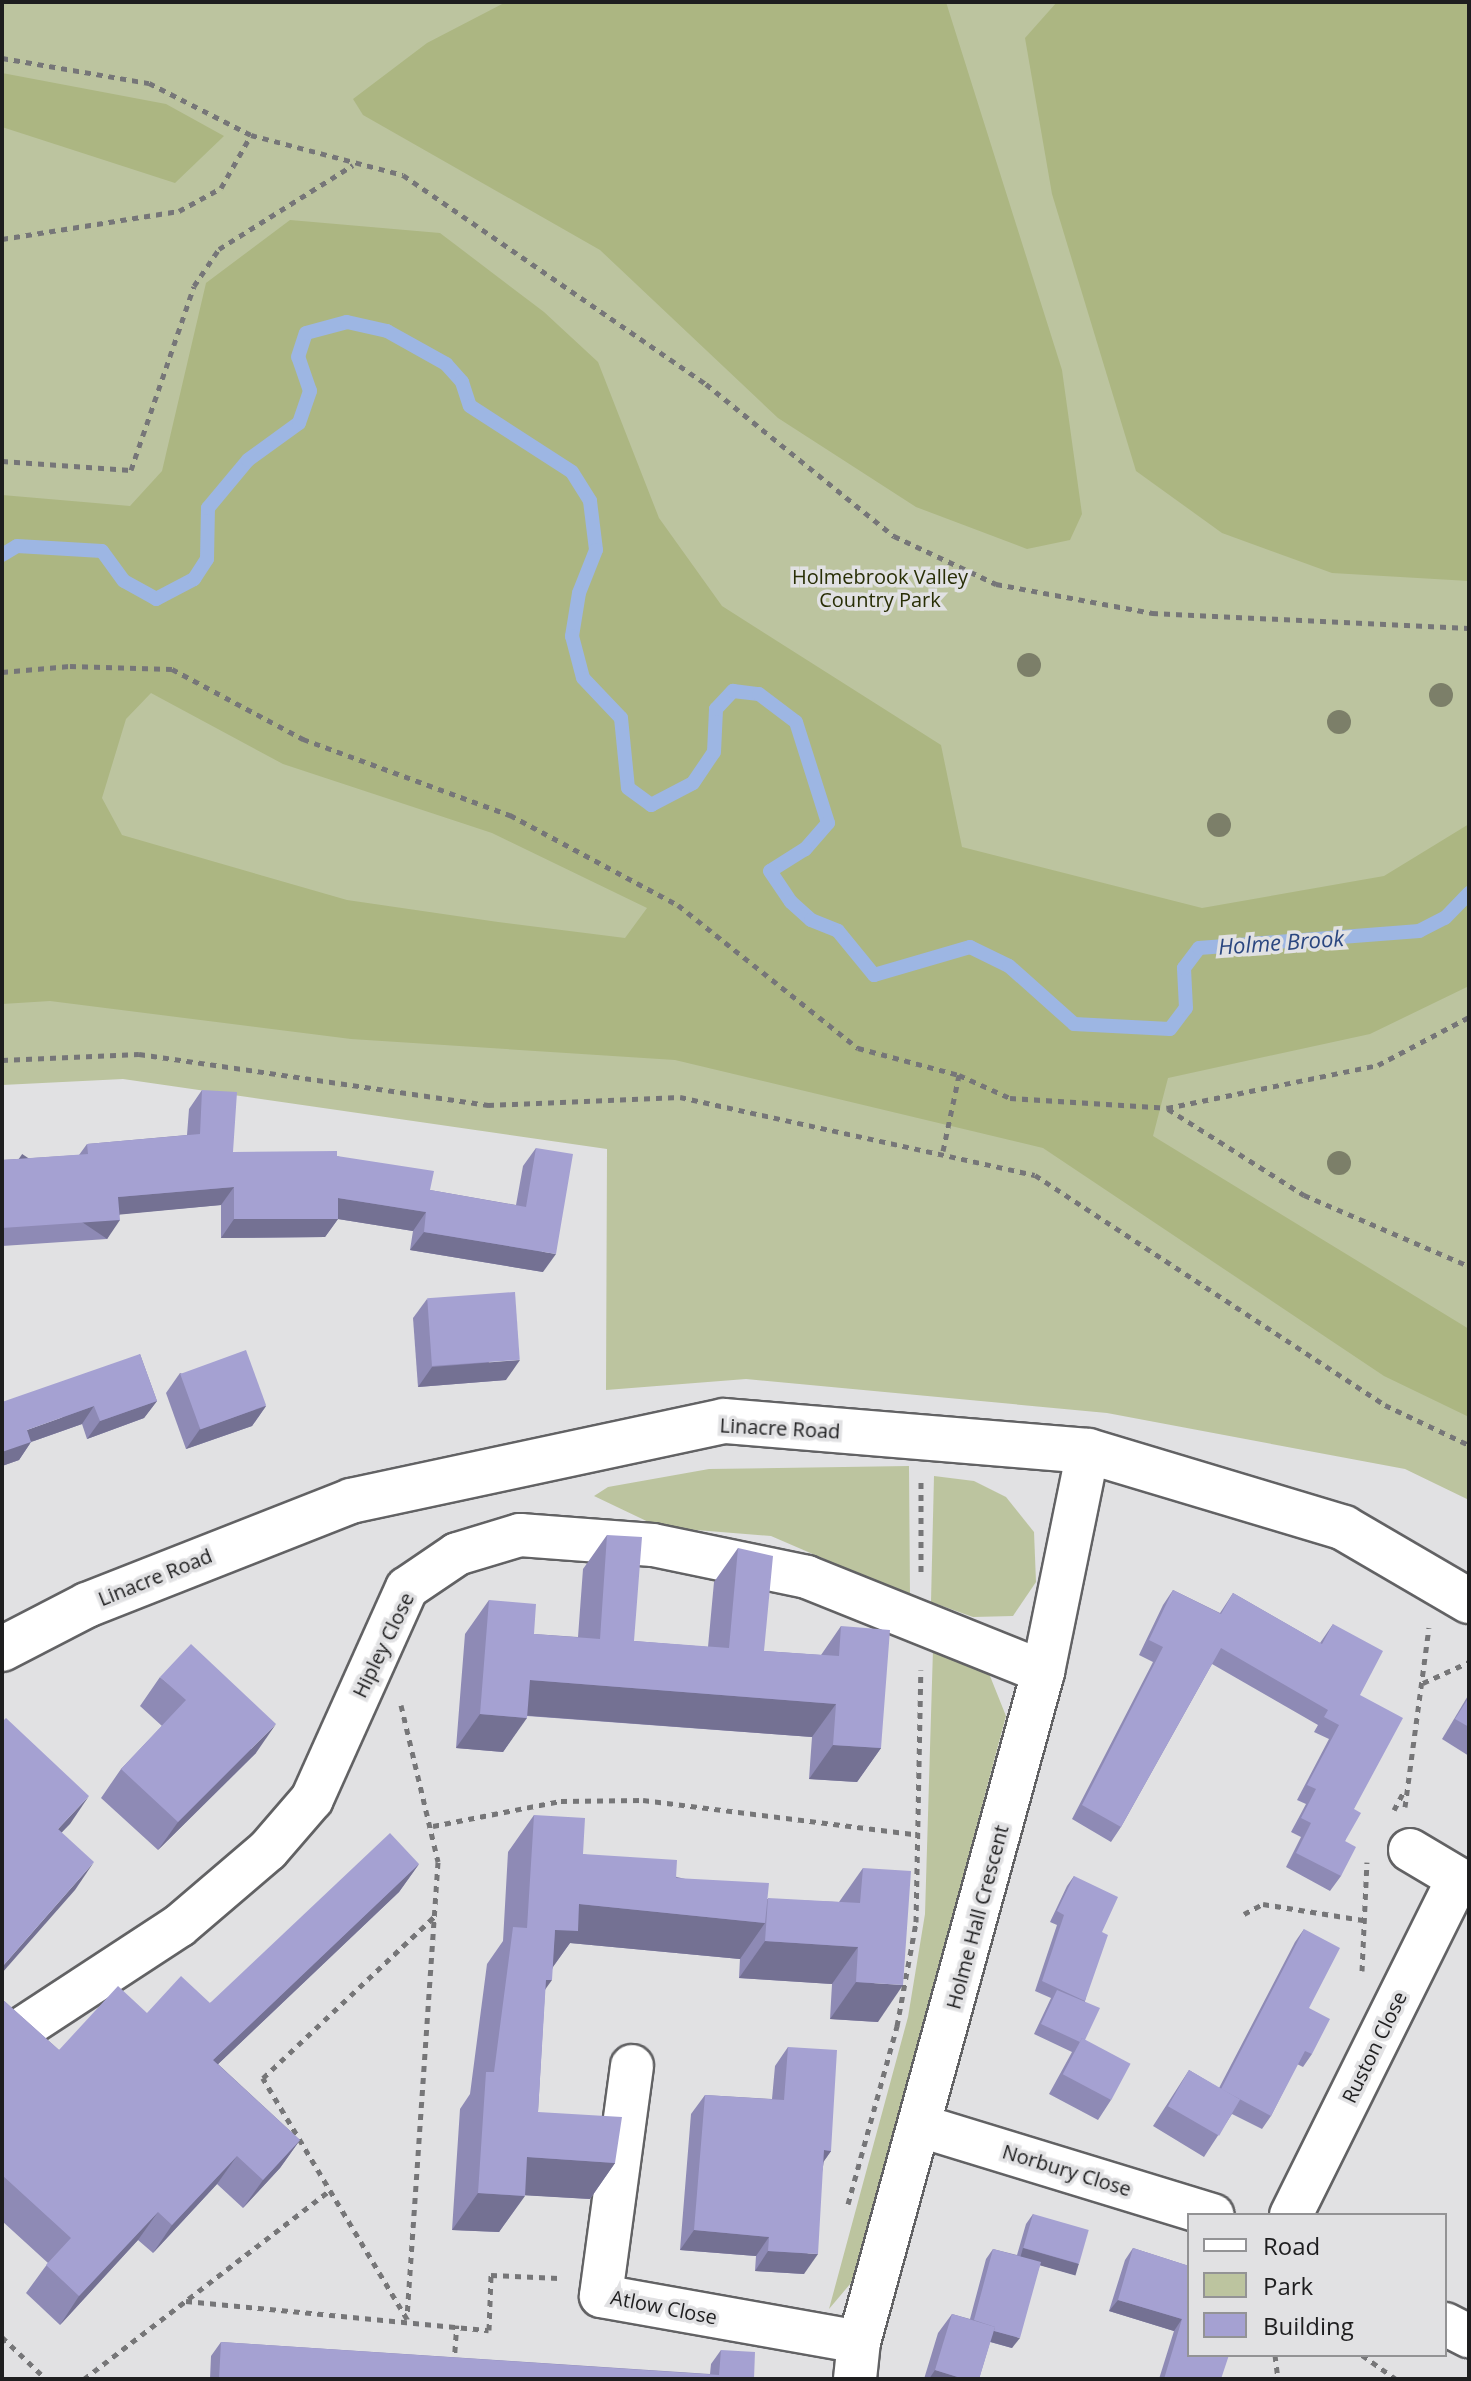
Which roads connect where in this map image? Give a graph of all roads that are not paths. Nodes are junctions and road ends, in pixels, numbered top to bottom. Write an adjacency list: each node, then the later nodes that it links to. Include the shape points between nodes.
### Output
1 (1088, 1451): 2 (street, Linacre Road, via 1344,1528); 3 (street, Linacre Road, via 724,1421 351,1501 87,1605); 4 (street, Holme Hall Crescent)
2 (1454, 1592)
3 (2, 1649)
4 (1043, 1672): 7 (street, Hipley Close, via 807,1577 653,1545 520,1535 457,1554 407,1588 312,1799 268,1850 179,1926); 9 (street, Holme Hall Crescent)
5 (1390, 1841): 6 (street, Ruston Close)
6 (1463, 1882): 11 (street, Ruston Close)
7 (23, 2028)
8 (632, 2066): 14 (street, Atlow Close, via 601,2296)
9 (921, 2126): 10 (street, Norbury Close); 14 (street, Holme Hall Crescent)
10 (1206, 2213)
11 (1292, 2213)
12 (1447, 2325): 13 (street)
13 (1469, 2336)
14 (857, 2360)

